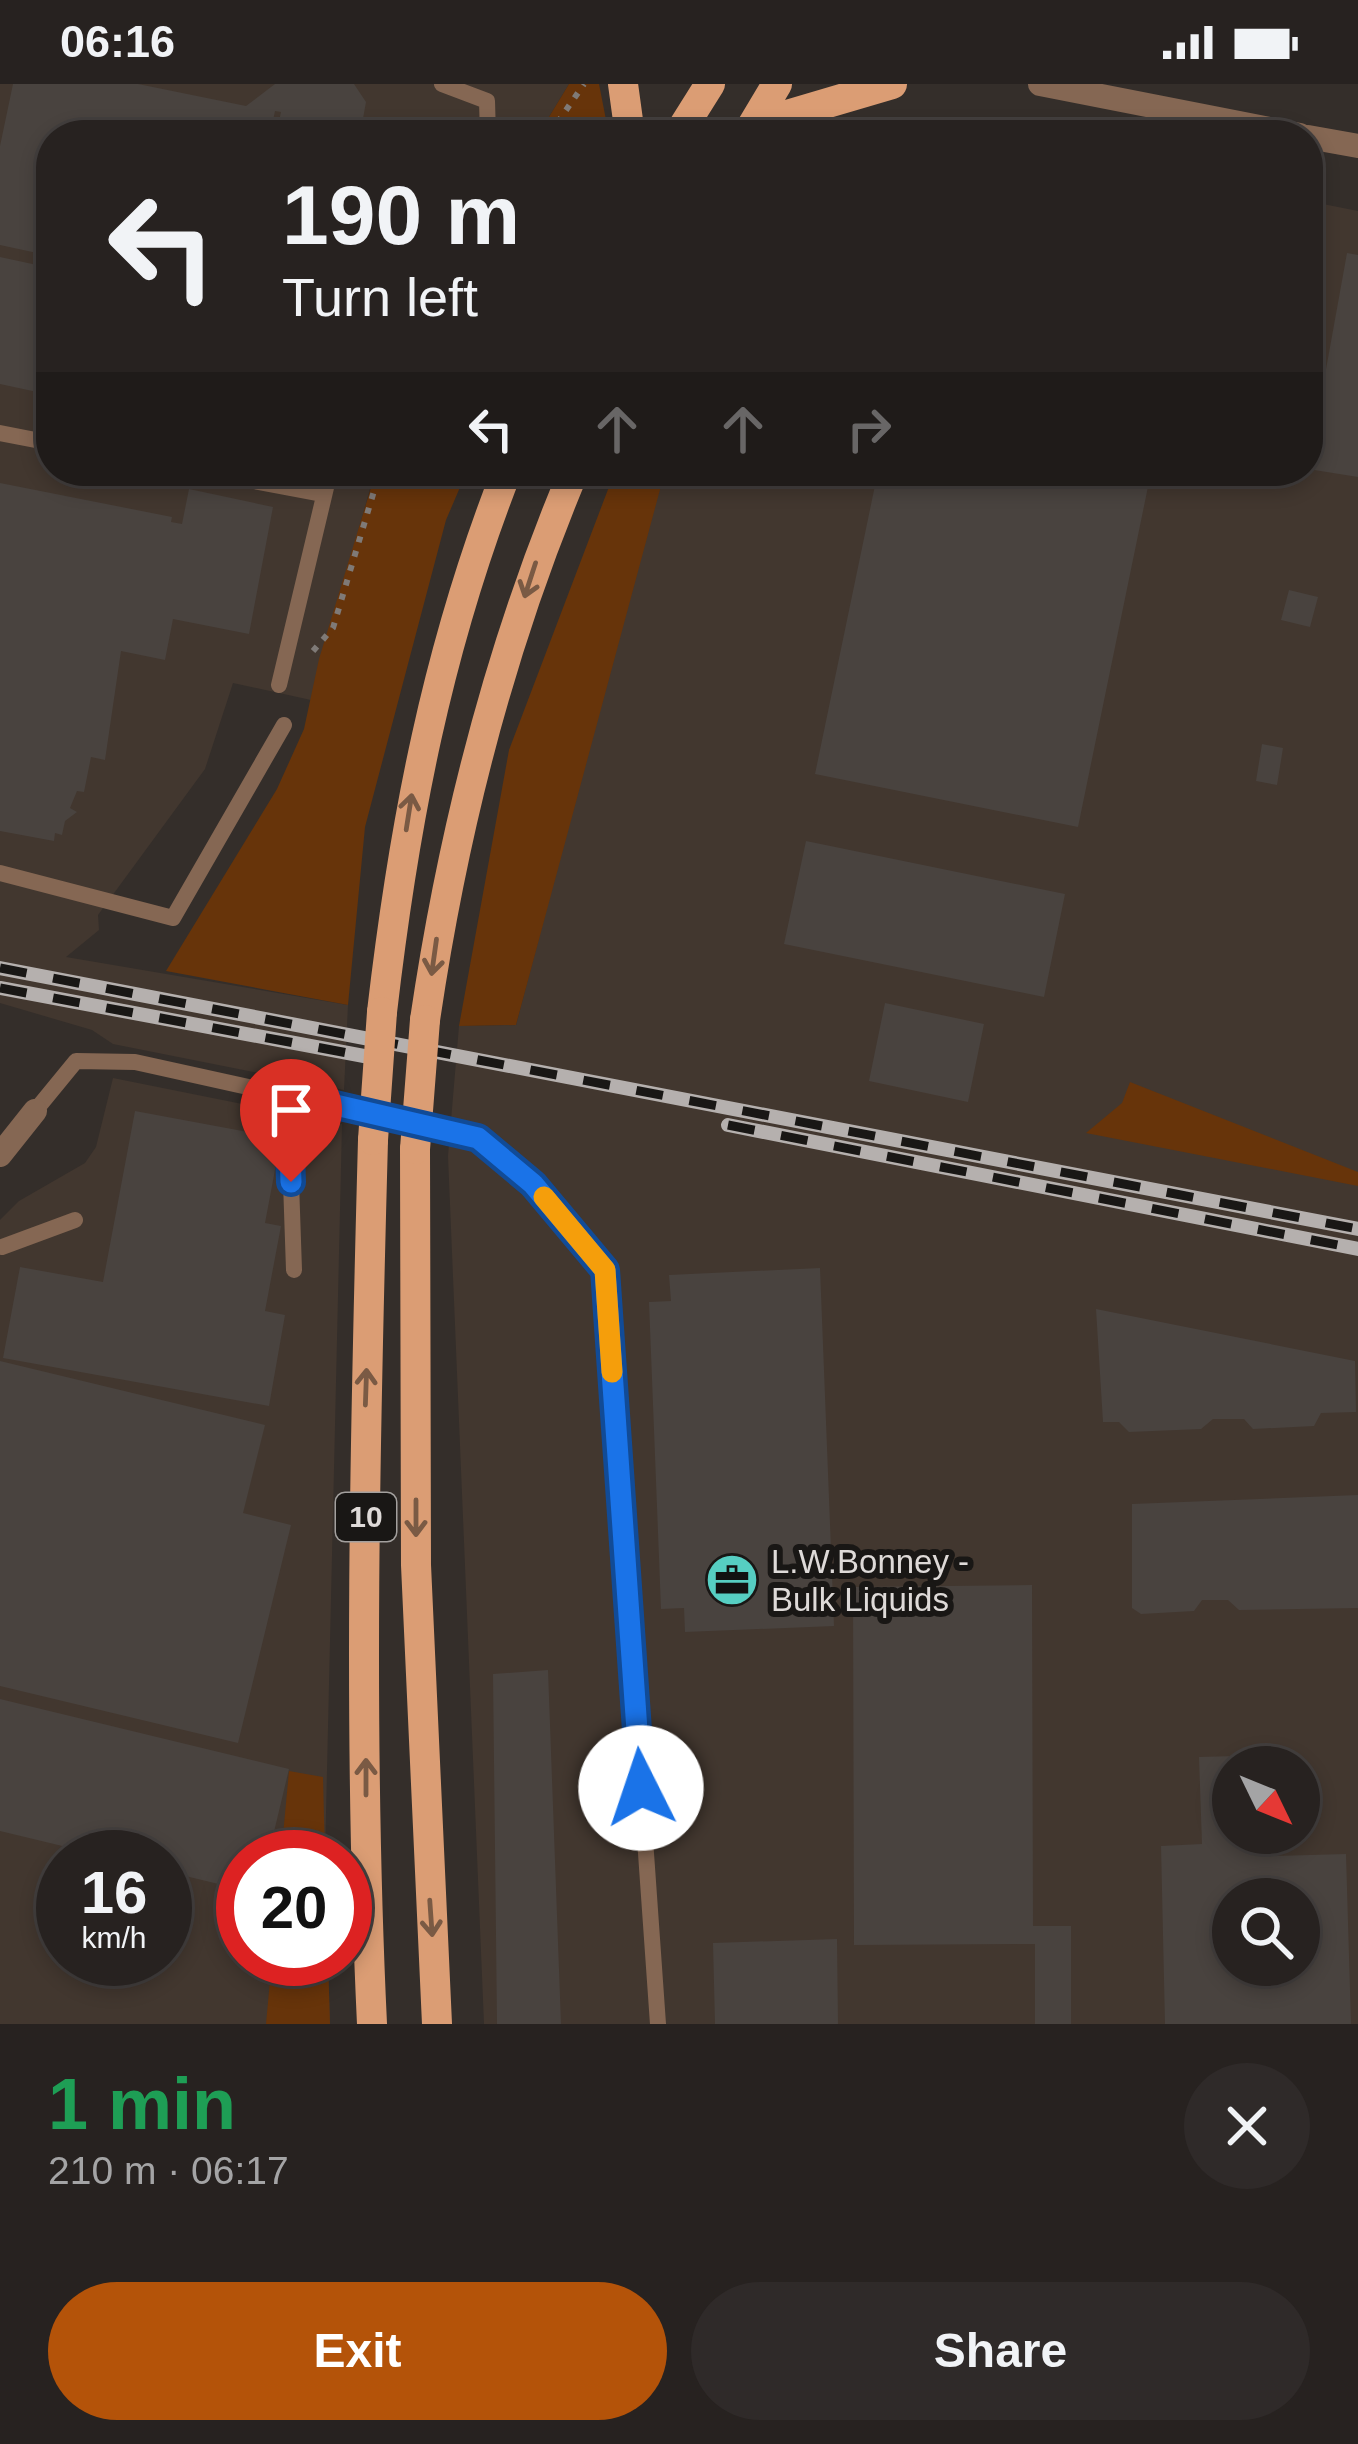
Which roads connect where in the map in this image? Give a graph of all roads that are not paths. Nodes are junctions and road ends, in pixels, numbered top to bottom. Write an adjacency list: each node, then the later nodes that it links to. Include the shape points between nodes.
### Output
1 (442, 84): 7 (lane, via 487,101)
2 (623, 84): 8 (main road)
3 (710, 84): 9 (main road)
4 (776, 84): 10 (main road)
5 (892, 84): 11 (main road)
6 (1040, 84): 12 (street)
7 (488, 120)
8 (628, 120)
9 (688, 120)
10 (756, 120)
11 (781, 120)
12 (1223, 120)
13 (1323, 140): 14 (street)
14 (1358, 146)
15 (0, 433): 16 (lane)
16 (36, 440)
17 (280, 486): 21 (lane)
18 (325, 486): 21 (lane)
19 (502, 486): 31 (main road, 10, one-way to 19, bridge, via 366,1414 382,1012 417,760)
20 (567, 486): 32 (main road, 10, one-way to 32, bridge, via 471,768 425,1020 415,1149 416,1565)
21 (322, 494): 22 (lane)
22 (279, 685)
23 (284, 725): 24 (lane, via 173,918)
24 (0, 873)
25 (288, 1094): 26 (lane, via 135,1062 76,1061); 30 (lane); 33 (lane, via 478,1138 533,1184 605,1270)
26 (35, 1111): 27 (street)
27 (0, 1155)
28 (75, 1220): 29 (lane)
29 (1, 1248)
30 (294, 1270)
31 (372, 2024)
32 (437, 2024)
33 (658, 2024)

